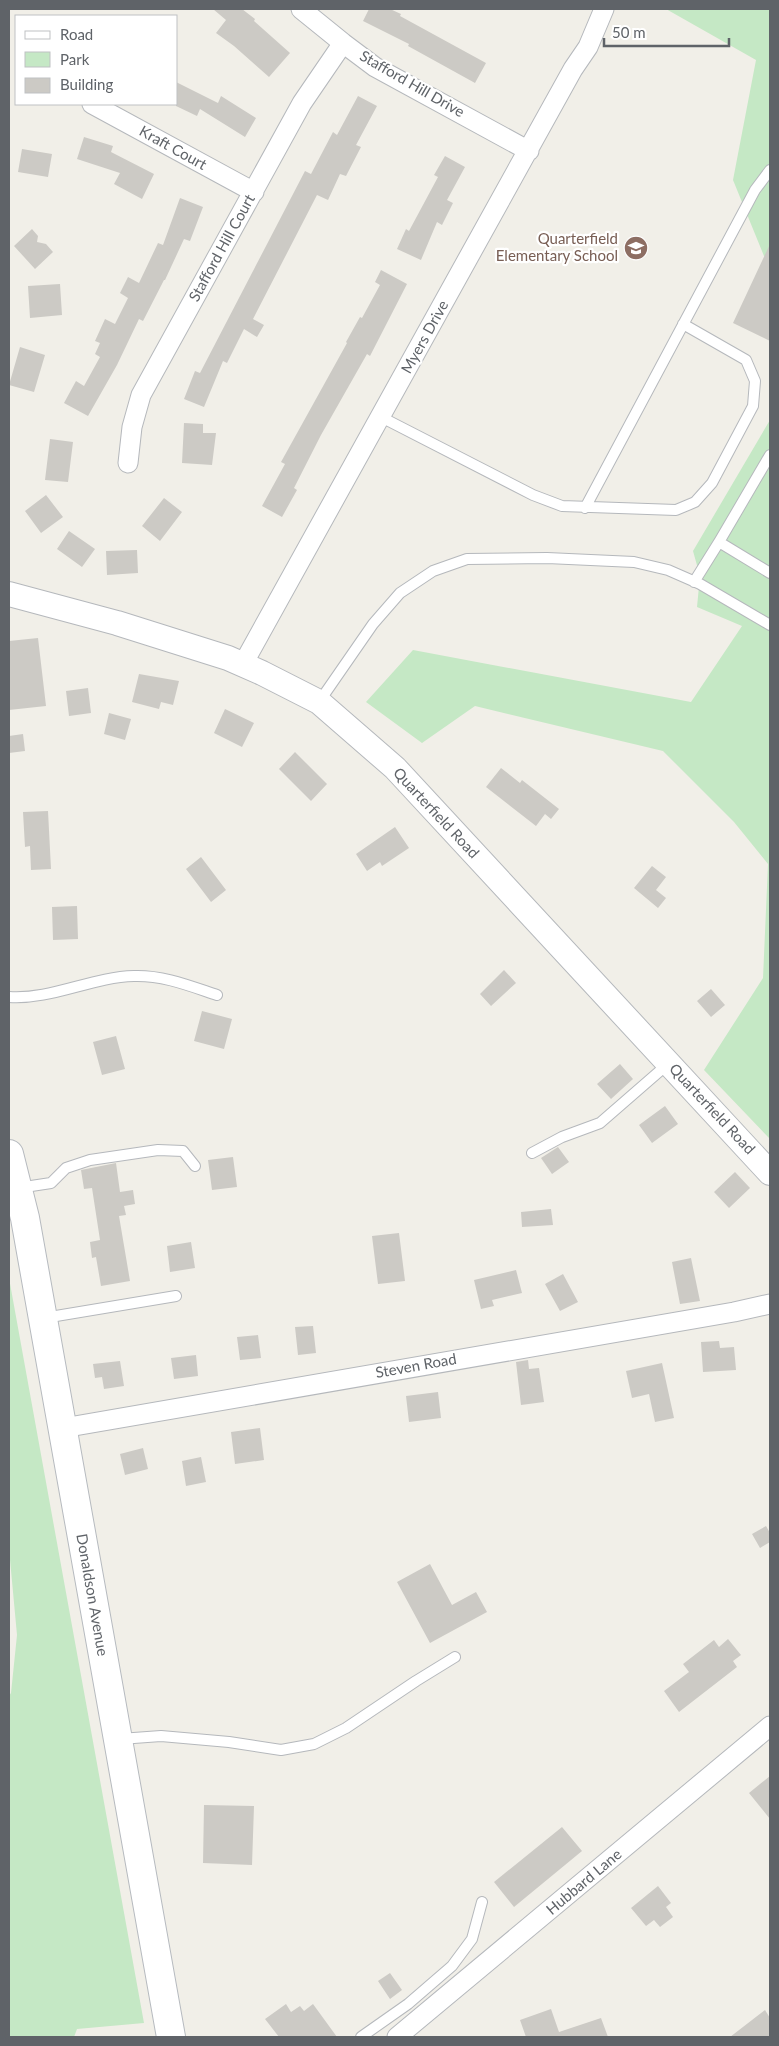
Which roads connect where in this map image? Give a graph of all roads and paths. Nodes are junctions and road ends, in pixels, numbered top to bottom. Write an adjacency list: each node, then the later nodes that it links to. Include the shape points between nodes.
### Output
1 (301, 9): 3 (street, Stafford Hill Drive)
2 (604, 9): 5 (street, Myers Drive, via 588,47)
3 (342, 43): 5 (street, Stafford Hill Drive, via 375,67); 7 (street, Stafford Hill Court, via 302,103)
4 (94, 105): 7 (street, Kraft Court)
5 (529, 151): 9 (street, Myers Drive)
6 (770, 170): 8 (lane, via 755,190)
7 (254, 192): 11 (street, Stafford Hill Court, via 141,395 132,427)
8 (683, 324): 12 (lane); 12 (lane, via 746,360 755,381 753,406 712,483 695,502 676,510)
9 (381, 417): 12 (lane, via 533,495 562,506); 18 (street, Myers Drive)
10 (770, 455): 13 (lane)
11 (128, 463)
12 (585, 508)
13 (719, 542): 14 (lane); 15 (lane)
14 (770, 574)
15 (694, 582): 17 (lane); 19 (lane, via 668,570 634,562 466,559 433,571 400,593 373,624)
16 (9, 594): 18 (street, Quarterfield Road, via 117,623)
17 (770, 625)
18 (243, 664): 19 (street, Quarterfield Road)
19 (319, 702): 22 (street, Quarterfield Road, via 395,768)
20 (217, 995): 21 (lane, via 159,977 133,976 39,996)
21 (9, 998)
22 (669, 1064): 23 (lane, via 600,1122); 26 (street, Quarterfield Road)
23 (532, 1153)
24 (9, 1154): 27 (main road, Donaldson Avenue)
25 (195, 1166): 27 (lane, via 183,1151 158,1150 90,1160 66,1168 51,1183)
26 (770, 1173)
27 (18, 1188): 30 (main road, Donaldson Avenue)
28 (176, 1296): 30 (lane)
29 (770, 1304): 31 (street, Steven Road)
30 (43, 1318): 31 (main road, Donaldson Avenue)
31 (63, 1428): 34 (main road, Donaldson Avenue)
32 (455, 1658): 34 (lane, via 346,1728 314,1744 281,1750 161,1736)
33 (770, 1726): 38 (street, Hubbard Lane)
34 (118, 1739): 36 (main road, Donaldson Avenue)
35 (482, 1902): 37 (lane, via 472,1939 452,1966 408,2004)
36 (171, 2037)
37 (361, 2037)
38 (397, 2037)

